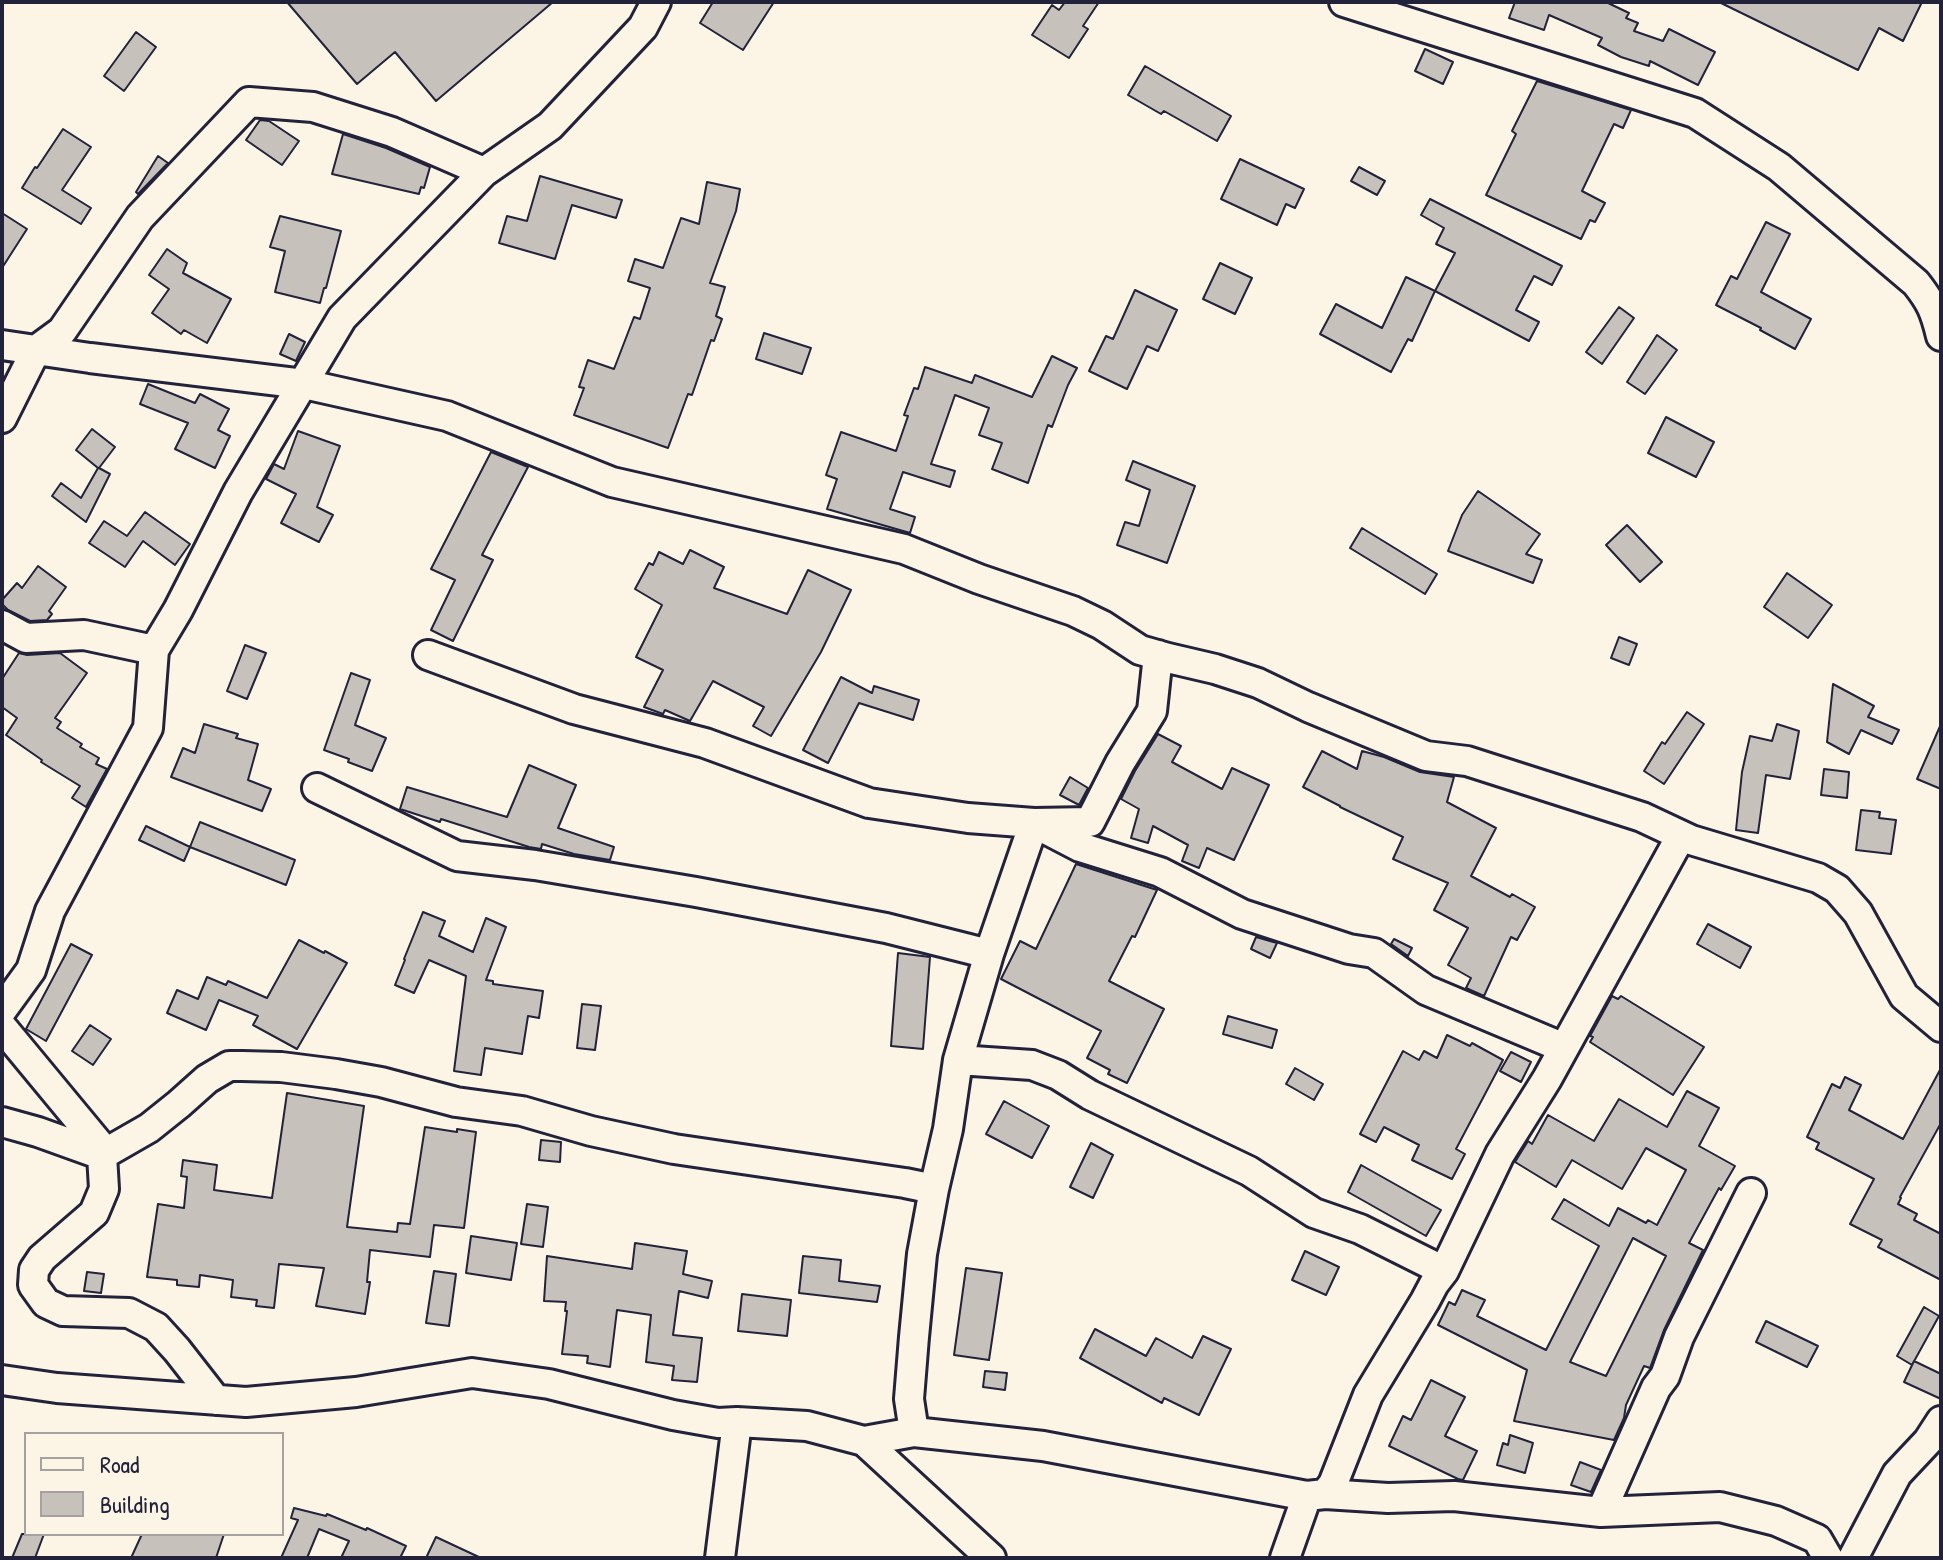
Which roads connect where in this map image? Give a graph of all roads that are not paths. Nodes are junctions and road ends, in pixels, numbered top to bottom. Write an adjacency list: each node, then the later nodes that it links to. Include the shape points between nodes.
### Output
1 (656, 2): 3 (street, via 643,27 550,126)
2 (1344, 2): 4 (street, via 1695,113 1779,167 1916,283 1936,313)
3 (484, 172): 6 (street, via 392,132 313,107 249,102 140,217 62,331); 7 (street, via 342,318)
4 (1941, 336)
5 (2, 345): 6 (street)
6 (36, 350): 7 (street); 8 (street)
7 (304, 384): 10 (street, via 238,492); 12 (street, via 447,416 612,482 904,549 1073,611)
8 (2, 418)
9 (2, 625): 10 (street, via 26,638 84,635)
10 (154, 650): 17 (street, via 148,728 50,911 31,970)
11 (428, 655): 14 (street, via 574,709 705,743 869,803)
12 (1158, 655): 14 (street, via 1152,711 1090,822); 15 (street, via 1258,683 1426,756 1467,761 1642,817)
13 (317, 788): 16 (street, via 457,856 696,892 886,928)
14 (1034, 823): 16 (street); 20 (street, via 1080,847 1160,872 1242,914 1374,953 1426,990)
15 (1681, 836): 19 (street, via 1818,878 1837,889 1858,913 1904,996); 20 (street)
16 (989, 954): 21 (street)
17 (2, 1010)
18 (2, 1027): 23 (street, via 98,1143)
19 (1941, 1027)
20 (1564, 1048): 26 (street, via 1500,1154)
21 (958, 1060): 24 (street); 26 (street, via 1032,1065 1058,1075 1249,1171 1314,1213 1360,1229)
22 (2, 1122): 23 (street)
23 (102, 1155): 24 (street, via 149,1128 229,1066 281,1067 522,1111 674,1149); 28 (street, via 104,1189 94,1213 42,1258 33,1285 46,1303 63,1311 129,1313 156,1327)
24 (934, 1189): 31 (street, via 914,1337 909,1399)
25 (1751, 1193): 34 (street)
26 (1444, 1271): 33 (street, via 1368,1395 1333,1484)
27 (2, 1380): 28 (street)
28 (216, 1400): 30 (street, via 356,1392 472,1373 549,1384 718,1423)
29 (1941, 1421): 39 (street, via 1897,1474)
30 (737, 1422): 32 (street, via 807,1426); 35 (street)
31 (914, 1432): 32 (street); 33 (street, via 1043,1446)
32 (864, 1441): 36 (street)
33 (1316, 1495): 34 (street, via 1454,1496); 37 (street)
34 (1601, 1512): 38 (street, via 1720,1507 1776,1521 1817,1539)
35 (720, 1558)
36 (991, 1558)
37 (1285, 1558)
38 (1828, 1558)
39 (1853, 1558)

